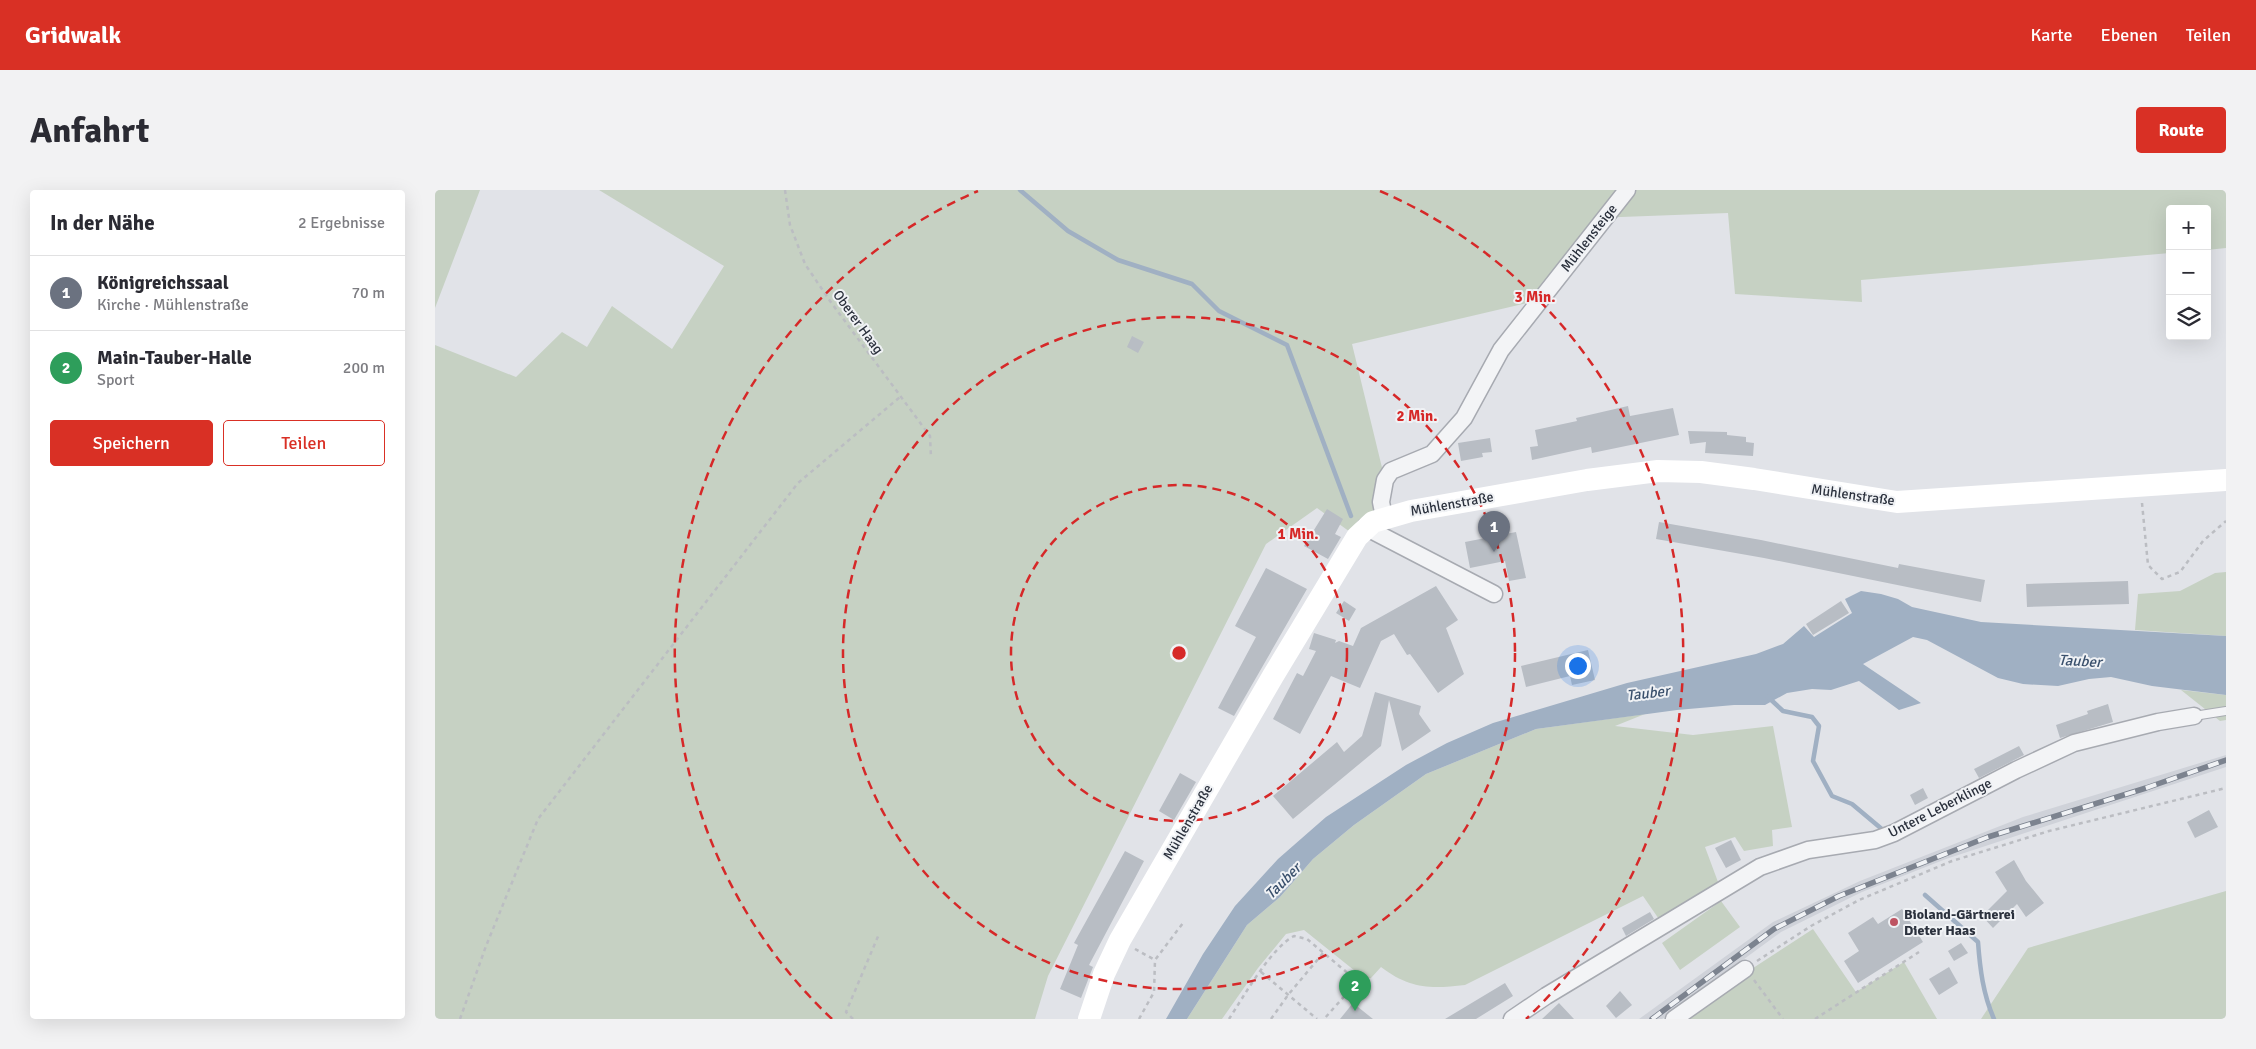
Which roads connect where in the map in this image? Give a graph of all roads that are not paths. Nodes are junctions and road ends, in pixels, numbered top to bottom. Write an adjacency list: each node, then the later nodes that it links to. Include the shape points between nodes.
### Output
1 (1627, 190): 3 (street, Mühlensteige, via 1501,350 1464,418 1432,454 1391,471 1385,480)
2 (2226, 480): 3 (main road, Mühlenstraße, via 1897,502 1754,479 1658,471 1587,480)
3 (1374, 522): 4 (street); 8 (main road, Mühlenstraße, via 1357,537 1120,940)
4 (1494, 594)
5 (2226, 711): 6 (lane)
6 (2194, 716): 9 (street, Untere Leberklinge, via 2073,743 1894,833 1875,840 1808,850 1760,867)
7 (1745, 969): 10 (street)
8 (1089, 1019)
9 (1512, 1019)
10 (1674, 1019)

